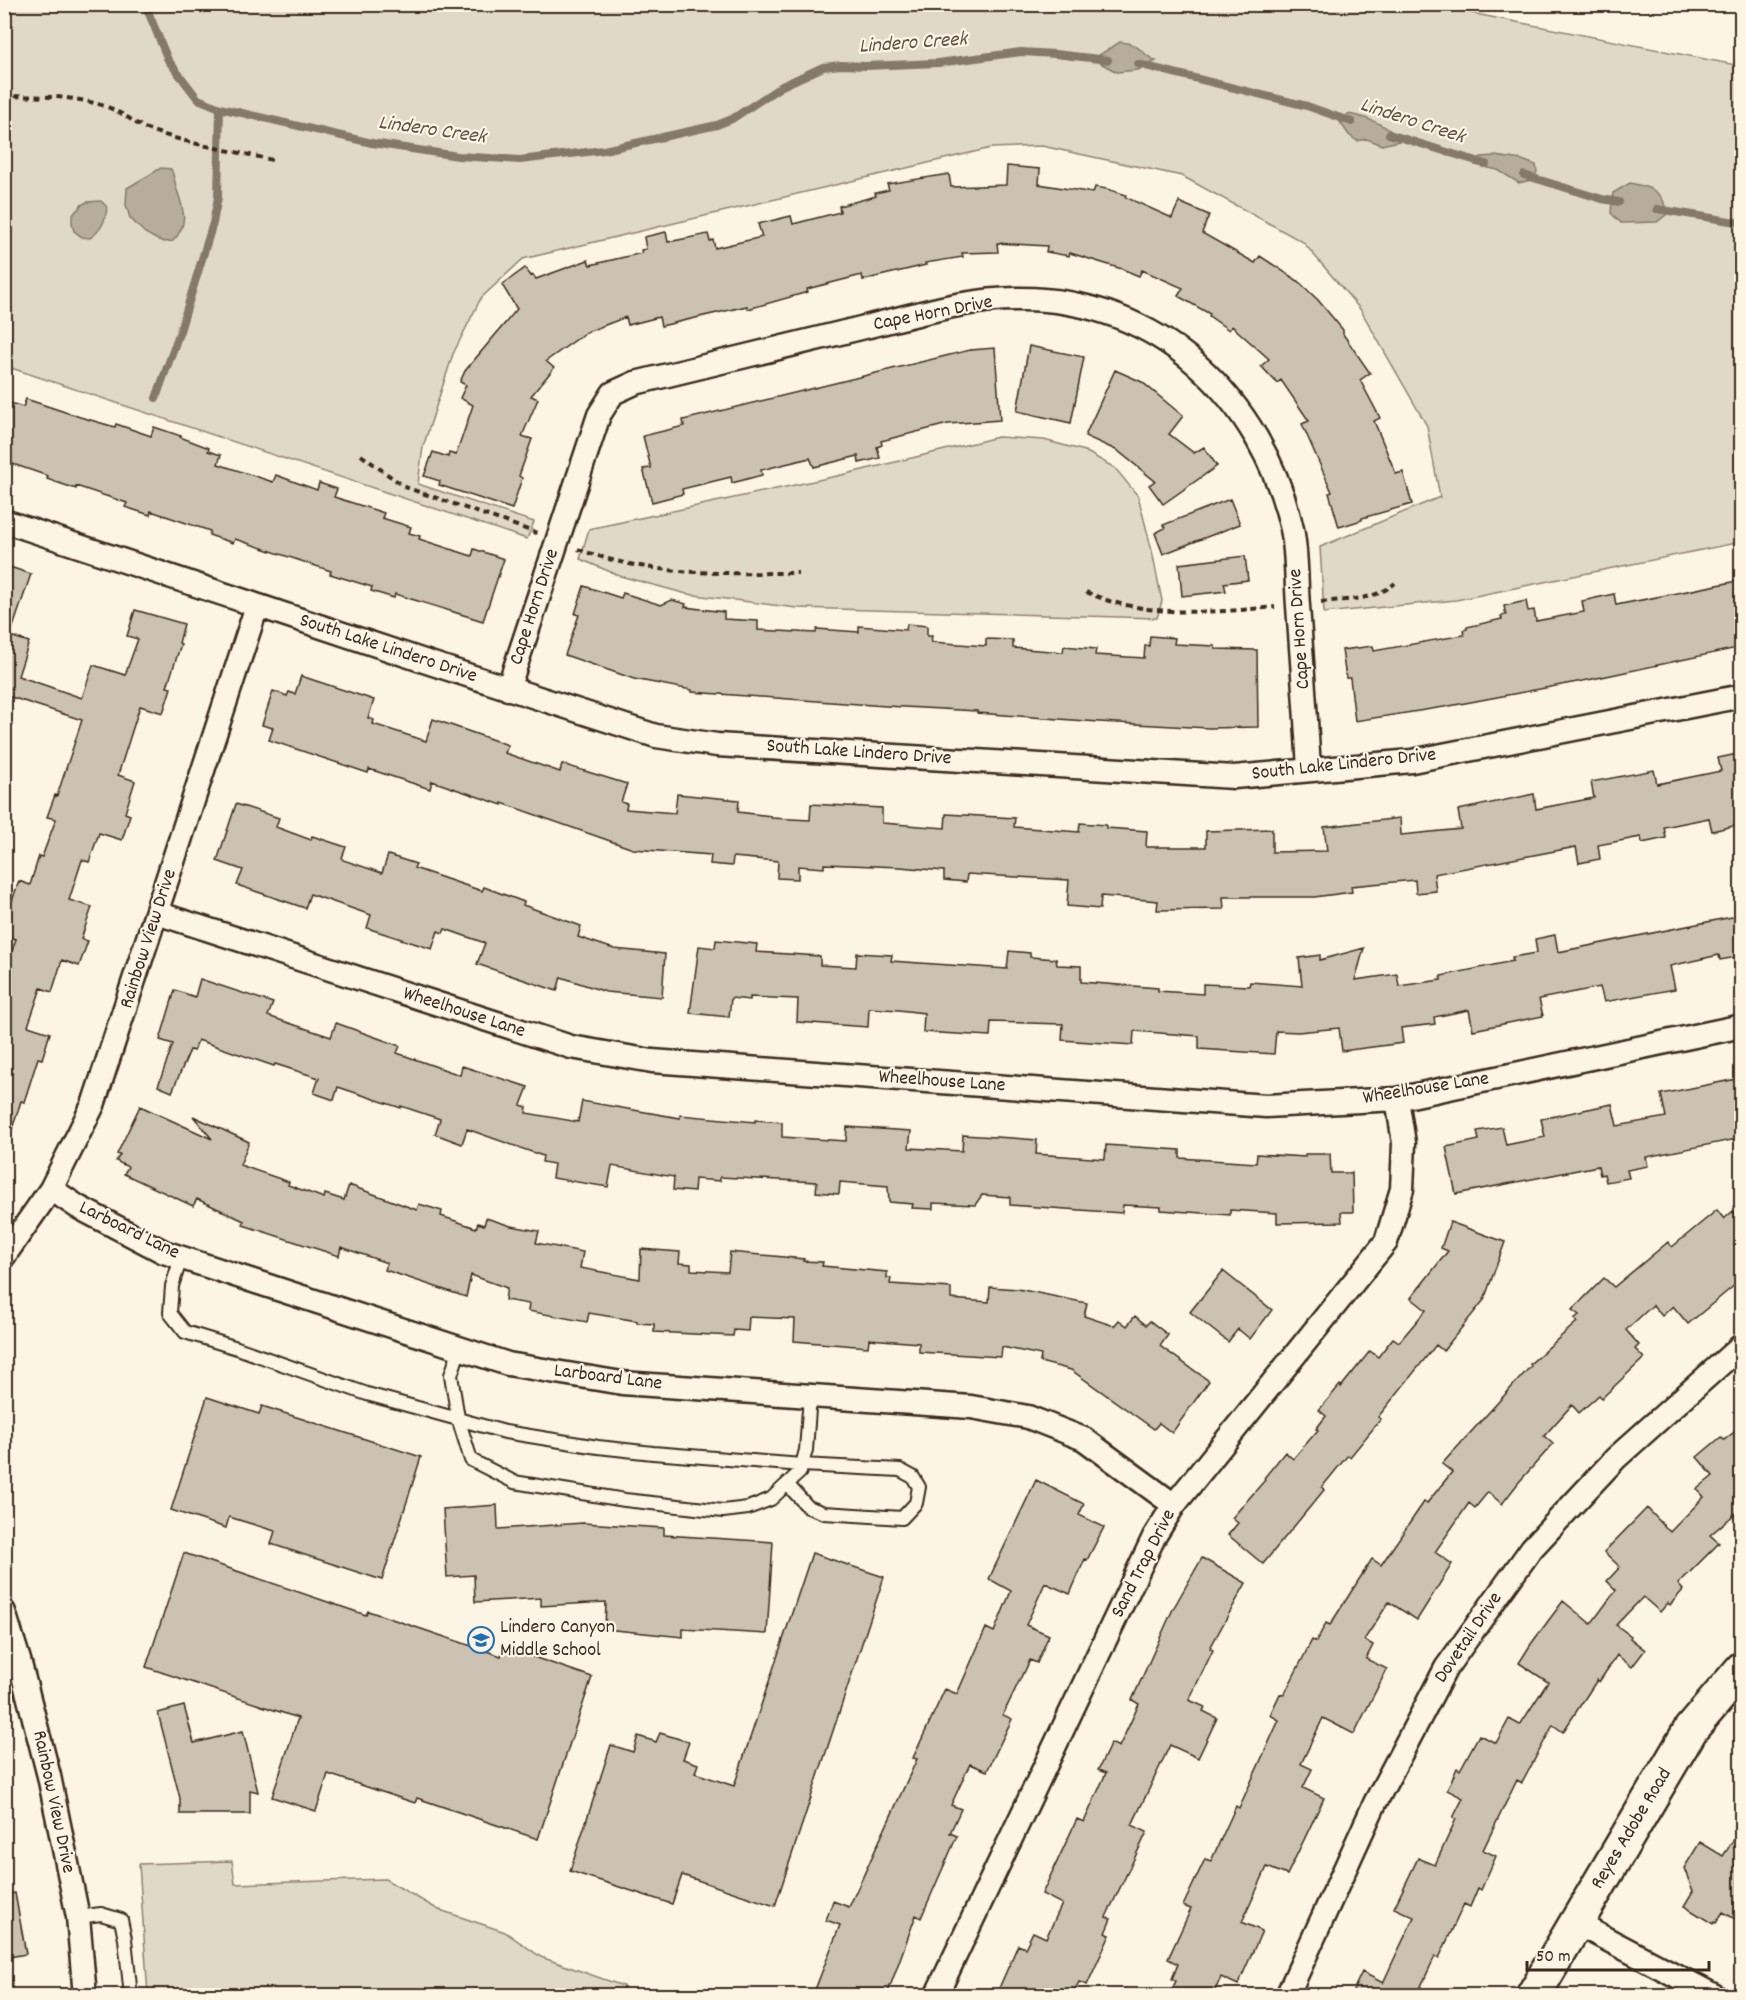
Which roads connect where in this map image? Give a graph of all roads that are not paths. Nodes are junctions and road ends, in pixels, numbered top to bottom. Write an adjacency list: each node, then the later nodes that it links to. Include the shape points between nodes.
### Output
1 (4, 521): 2 (street, South Lake Lindero Drive)
2 (257, 606): 3 (street, South Lake Lindero Drive); 6 (street, Rainbow View Drive)
3 (508, 689): 5 (street, South Lake Lindero Drive, via 656,736 717,745 1234,777); 5 (street, Cape Horn Drive, via 599,415 613,393 635,383 959,305 1020,298 1068,302 1109,312 1147,329 1214,379 1249,423 1277,480 1293,531)
4 (1742, 696): 5 (street, South Lake Lindero Drive, via 1412,761)
5 (1310, 770)
6 (158, 914): 8 (street, Wheelhouse Lane, via 571,1047 652,1061 1266,1106); 9 (street, Rainbow View Drive, via 93,1105)
7 (1742, 1026): 8 (street, Wheelhouse Lane)
8 (1397, 1099): 18 (street, Sand Trap Drive, via 1404,1143 1402,1189 1386,1242)
9 (51, 1190): 10 (street, Rainbow View Drive); 11 (street, Larboard Lane)
10 (4, 1256)
11 (181, 1258): 13 (street, Larboard Lane); 15 (lane, via 172,1286 170,1313 185,1332 367,1394)
12 (1742, 1345): 26 (street, Dovetail Drive, via 1616,1458 1532,1548 1446,1668 1375,1803)
13 (460, 1348): 14 (street, Larboard Lane, via 508,1364 622,1383); 15 (lane, via 451,1375)
14 (810, 1396): 16 (lane); 18 (street, Larboard Lane, via 971,1407 1028,1418 1084,1439)
15 (458, 1418): 16 (lane, via 505,1432 598,1447); 17 (lane, via 471,1460 514,1482 723,1511 748,1508 771,1499)
16 (802, 1465): 17 (lane); 17 (lane, via 900,1470 919,1487 916,1503 902,1518 824,1513 808,1507)
17 (787, 1484)
18 (1174, 1505): 25 (street, Sand Trap Drive, via 1154,1537)
19 (4, 1612): 21 (street, Rainbow View Drive, via 20,1660)
20 (1742, 1669): 22 (street, Reyes Adobe Road, via 1691,1729)
21 (78, 1917): 23 (street, Rainbow View Drive); 24 (lane, via 101,1914 121,1920)
22 (1576, 1923): 27 (street, Reyes Adobe Road); 28 (street)
23 (85, 1995)
24 (131, 1995)
25 (936, 1995)
26 (1287, 1995)
27 (1533, 1995)
28 (1715, 1995)

